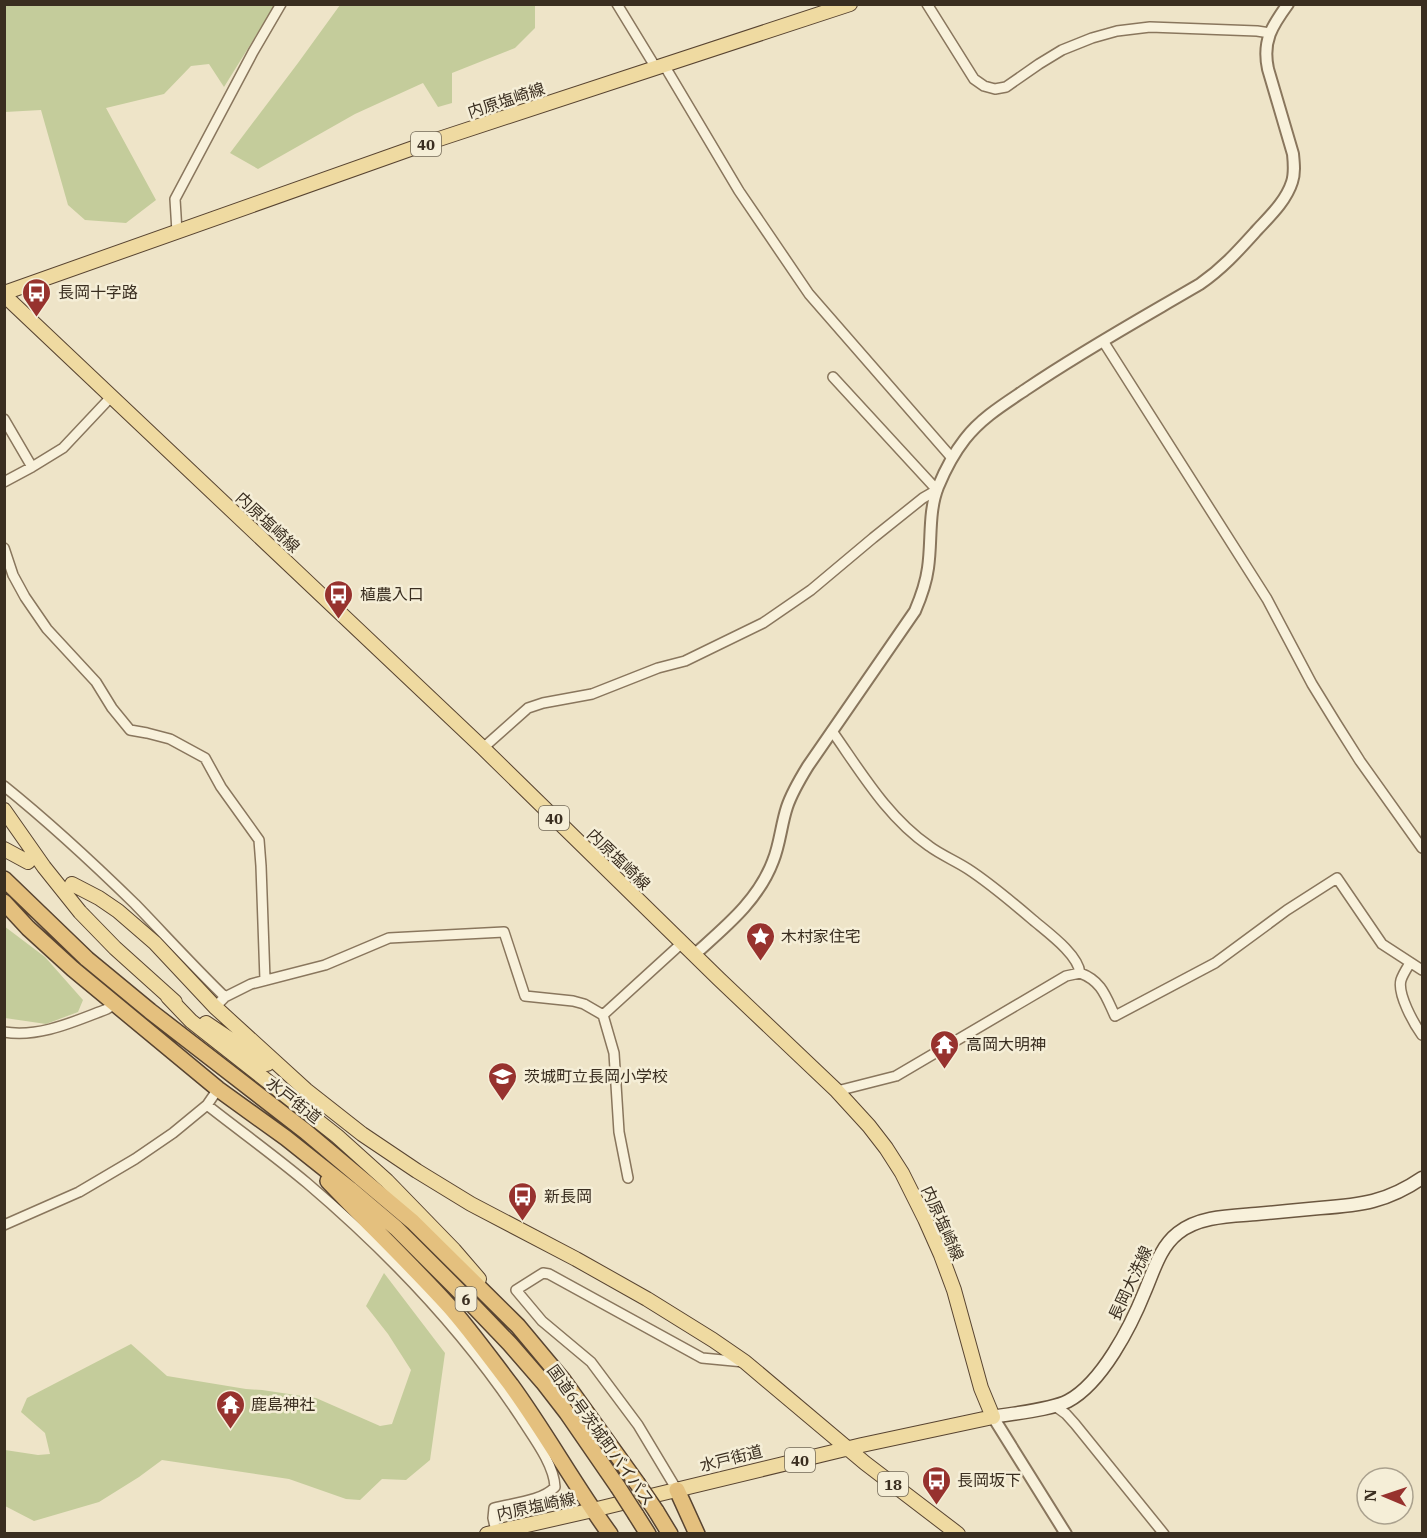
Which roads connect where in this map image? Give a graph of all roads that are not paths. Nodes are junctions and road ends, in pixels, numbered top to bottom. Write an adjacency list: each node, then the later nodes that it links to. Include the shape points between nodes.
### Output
1 (281, 4): 8 (street, via 175,199)
2 (617, 4): 7 (street)
3 (850, 4): 7 (main road, 内原塩崎線 / 40)
4 (927, 4): 6 (street, via 975,79 995,89 1006,87 1062,50 1117,31 1150,27)
5 (1288, 4): 6 (street)
6 (1270, 33): 10 (street, via 1265,57 1293,154 1293,181 1288,191 1228,263)
7 (660, 66): 8 (main road, 内原塩崎線 / 40); 14 (street, via 809,294)
8 (177, 232): 9 (main road, 内原塩崎線 / 40)
9 (4, 294): 12 (main road, 内原塩崎線 / 40)
10 (1103, 341): 14 (street, via 997,409 965,439); 23 (street, via 1266,599 1348,742)
11 (833, 377): 17 (street)
12 (111, 397): 15 (street, via 63,448); 20 (main road, 内原塩崎線 / 40)
13 (4, 419): 15 (street)
14 (952, 458): 17 (street)
15 (32, 467): 16 (street)
16 (4, 482)
17 (937, 490): 19 (street, via 928,568 918,605); 20 (street, via 811,591 763,623 685,661 592,694 528,708)
18 (4, 548): 36 (street, via 25,597 47,629 96,682 130,730 171,739 205,758 259,840)
19 (832, 731): 32 (street, via 794,789 774,860 753,899); 35 (street, via 892,813 929,847 968,869 1015,904 1065,948 1080,967)
20 (483, 748): 31 (main road, 内原塩崎線 / 40)
21 (4, 786): 38 (street, via 136,906)
22 (4, 810): 37 (main road, via 80,912)
23 (1422, 848)
24 (4, 849): 25 (main road)
25 (28, 862)
26 (4, 879): 51 (highway, 水戸街道 / 6, via 150,1011 385,1197)
27 (72, 884): 38 (main road, via 118,911)
28 (4, 902): 30 (highway, 6)
29 (4, 908): 30 (main road)
30 (28, 928): 39 (highway, 6)
31 (682, 944): 32 (main road, 内原塩崎線 / 40); 40 (street)
32 (694, 955): 45 (main road, 内原塩崎線 / 40)
33 (1410, 963): 34 (street); 35 (street, via 1382,945 1337,878 1215,963 1115,1016 1098,984); 42 (street, via 1400,990)
34 (1422, 970)
35 (1080, 973): 45 (street, via 1066,976 905,1072)
36 (265, 980): 38 (street, via 240,988); 40 (street, via 325,965 389,938 504,932 525,996 573,1001)
37 (168, 997): 44 (main road); 51 (main road, via 191,1021 337,1136 387,1181 454,1250)
38 (220, 1002): 44 (main road)
39 (115, 1004): 41 (street, via 46,1031); 43 (highway, 6)
40 (603, 1015): 48 (street, via 614,1053 619,1132)
41 (4, 1032)
42 (1422, 1035)
43 (218, 1089): 46 (street); 47 (highway, 6)
44 (306, 1090): 52 (main road, via 417,1171 647,1299)
45 (837, 1091): 54 (main road, 内原塩崎線 / 40, via 886,1148 925,1219 954,1290)
46 (207, 1105): 50 (street, via 173,1133 80,1192); 58 (street, via 306,1182 380,1249 450,1324 509,1400 552,1469 555,1487 540,1497 494,1508)
47 (286, 1138): 57 (highway, via 450,1307 511,1386); 60 (highway, 国道6号茨城町バイパス / 6, bridge, via 396,1228 502,1336 543,1382)
48 (628, 1178)
49 (1422, 1178): 53 (main road, 長岡大洗線, via 1396,1194 1360,1205 1209,1219 1179,1231 1160,1254 1141,1302 1104,1368 1077,1395)
50 (6, 1224)
51 (518, 1326): 61 (highway, 国道6号茨城町バイパス / 6, bridge, via 563,1380)
52 (745, 1362): 55 (main road); 56 (street, via 702,1358 549,1274 543,1273 516,1290 542,1321 591,1362 638,1425)
53 (1055, 1406): 54 (main road, 長岡大洗線); 65 (street, via 1075,1424)
54 (993, 1417): 55 (main road, 40); 64 (street)
55 (848, 1448): 56 (main road, 水戸街道 / 40); 63 (main road, 18)
56 (677, 1490): 57 (main road, 水戸街道 / 40); 62 (highway)
57 (593, 1510): 58 (main road, 内原塩崎線 / 40); 59 (highway)
58 (491, 1532)
59 (610, 1533)
60 (648, 1533)
61 (670, 1533)
62 (697, 1533)
63 (958, 1533)
64 (1066, 1533)
65 (1164, 1533)

